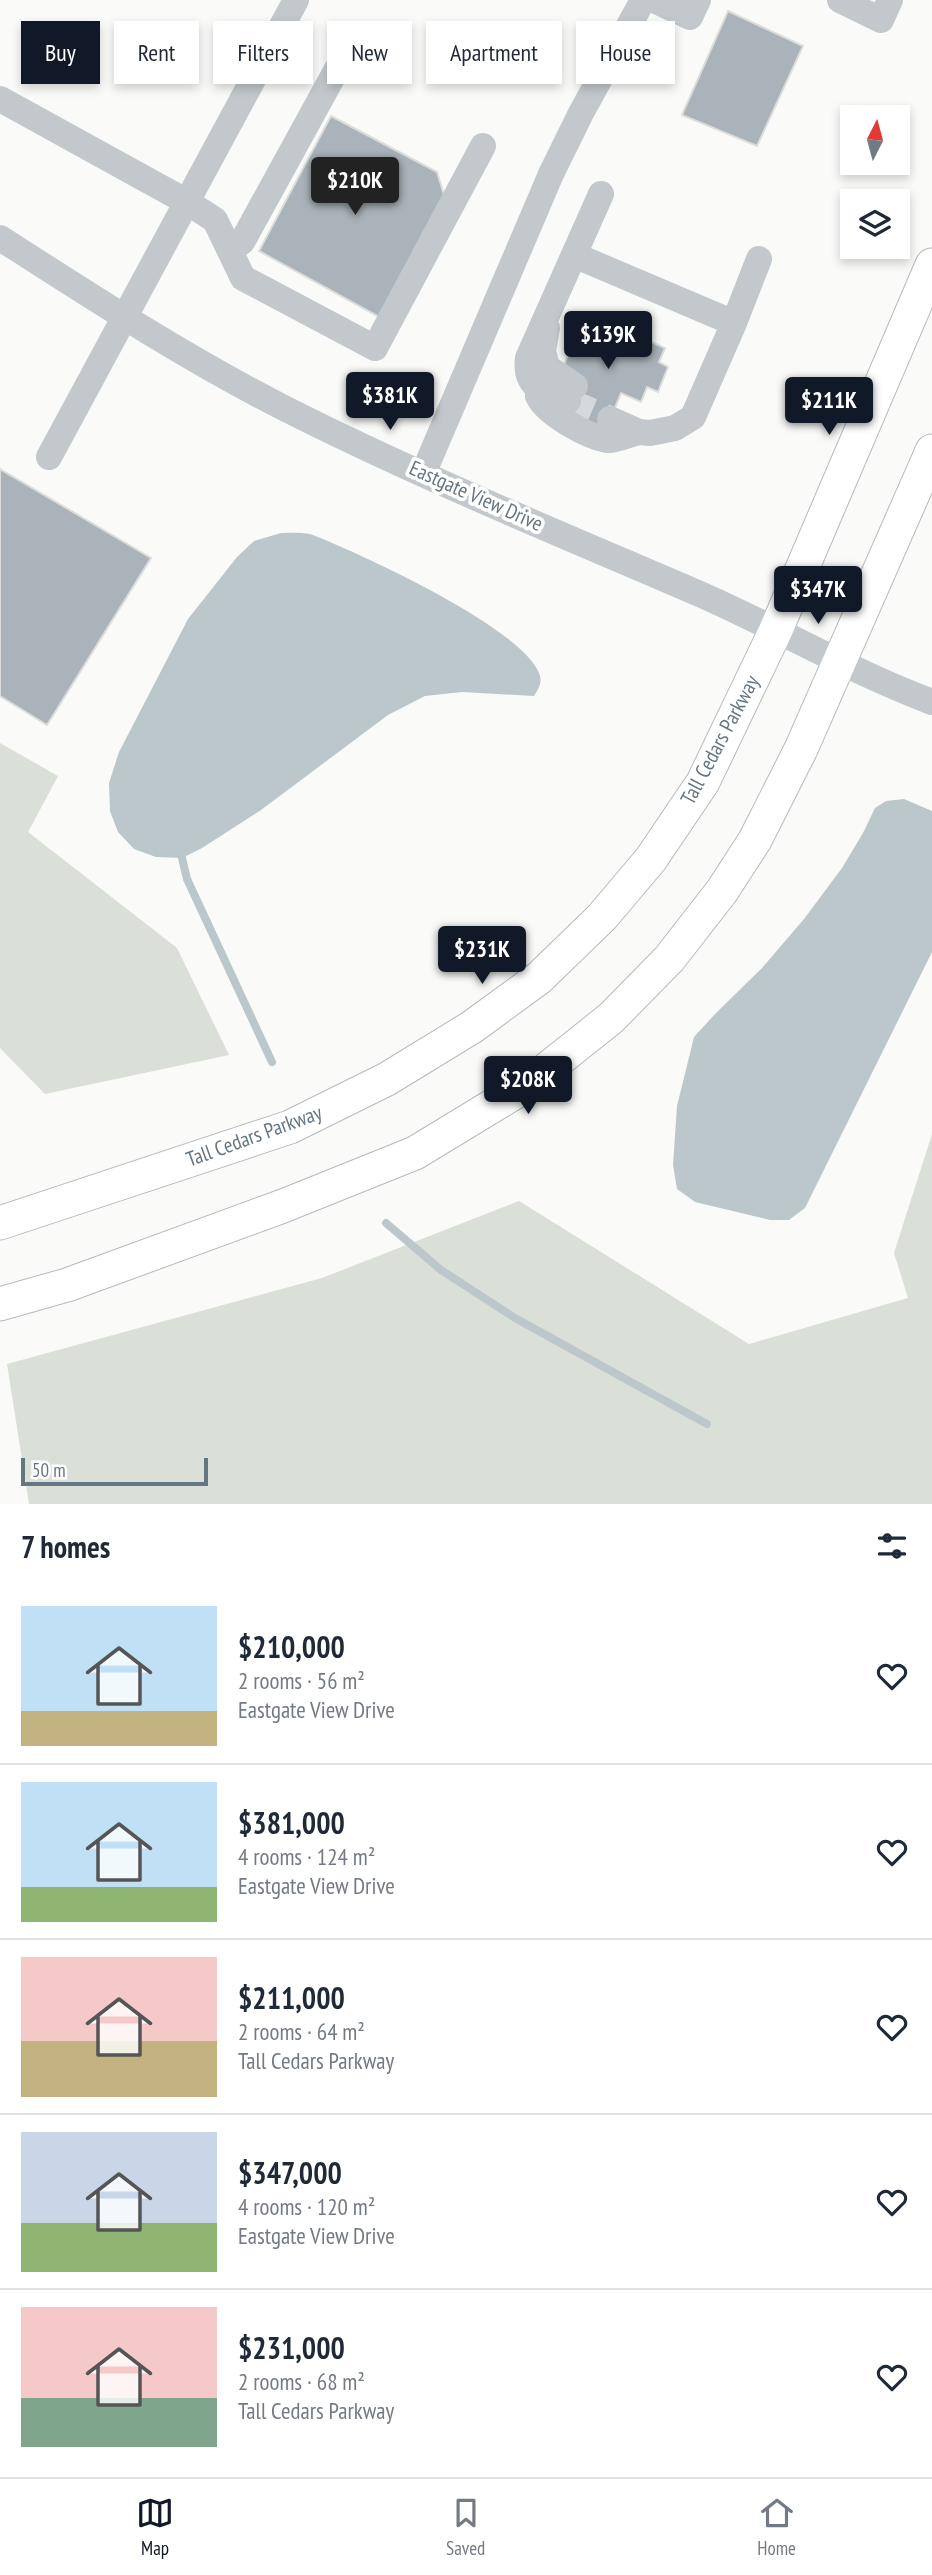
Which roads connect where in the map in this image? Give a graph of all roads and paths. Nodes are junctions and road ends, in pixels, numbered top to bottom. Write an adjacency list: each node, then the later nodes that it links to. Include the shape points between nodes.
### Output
1 (643, 0): 25 (street, via 551,174)
2 (654, 0): 3 (street, via 690,17)
3 (698, 0)
4 (839, 0): 5 (street, via 881,20)
5 (890, 0)
6 (293, 1): 11 (street)
7 (329, 84): 13 (street, via 242,242)
8 (0, 99): 11 (street)
9 (483, 146): 13 (street, via 375,348 243,278)
10 (601, 194): 14 (street)
11 (187, 202): 13 (street, via 215,220); 18 (street)
12 (0, 239): 18 (street, Eastgate View Drive)
13 (229, 249)
14 (574, 255): 17 (street); 19 (street)
15 (759, 259): 19 (street)
16 (932, 265): 26 (main road, Tall Cedars Parkway)
17 (550, 309): 20 (street, via 528,358); 20 (street, via 543,351 547,367 571,394)
18 (124, 318): 24 (street); 25 (street, Eastgate View Drive, via 281,406)
19 (734, 323): 21 (street)
20 (533, 385): 22 (street, via 542,405 575,427 610,440)
21 (687, 421): 22 (street, via 659,432); 22 (street, via 613,412)
22 (639, 432)
23 (932, 451): 27 (main road)
24 (49, 457)
25 (423, 474): 26 (street, Eastgate View Drive, via 730,607)
26 (775, 632): 27 (street, Eastgate View Drive); 29 (main road, Tall Cedars Parkway, via 703,782 651,859 602,917 539,978 472,1027 387,1079 290,1127)
27 (839, 663): 28 (street, Eastgate View Drive); 30 (main road, via 755,839 722,891 669,959 611,1018 527,1085 415,1153 93,1276)
28 (932, 702)
29 (0, 1223)
30 (0, 1304)

